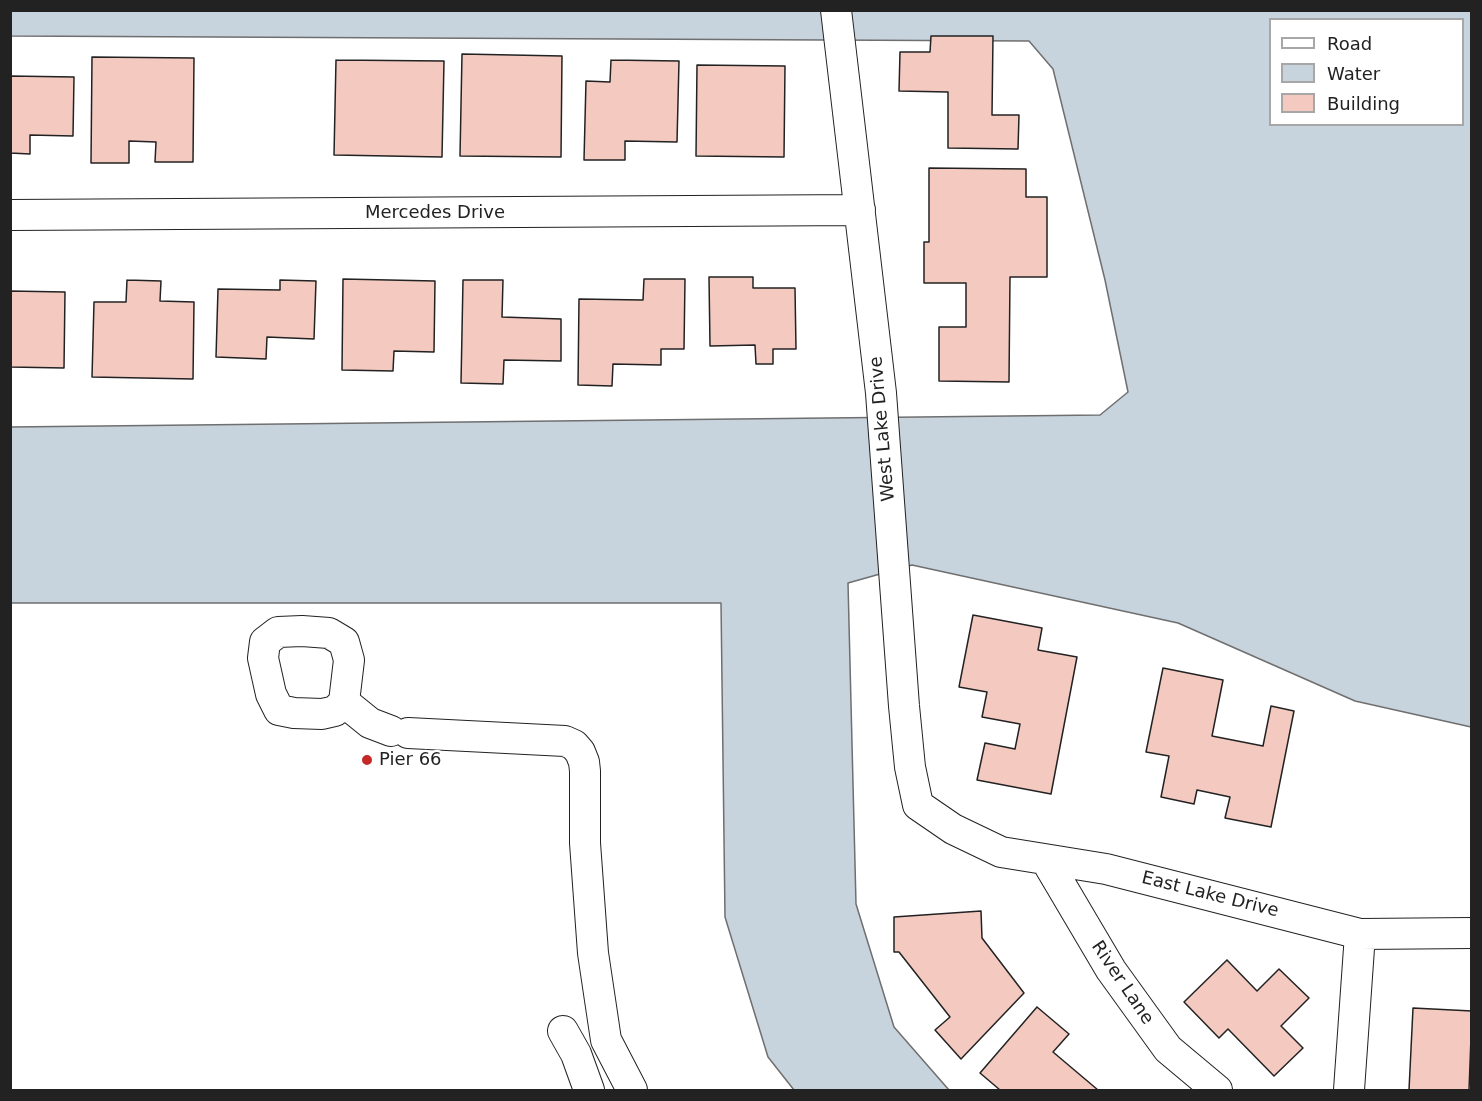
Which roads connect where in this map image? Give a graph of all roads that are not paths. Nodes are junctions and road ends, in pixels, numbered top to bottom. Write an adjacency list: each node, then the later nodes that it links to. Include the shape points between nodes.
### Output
1 (836, 10): 2 (street, West Lake Drive)
2 (860, 210): 3 (street, Mercedes Drive); 5 (street, West Lake Drive, via 881,393 910,767 918,805)
3 (10, 215)
4 (344, 702): 11 (street, via 370,723 400,732 565,741 580,752 585,771 585,843 593,953 606,1040)
5 (953, 829): 6 (street, East Lake Drive, via 1001,852)
6 (1046, 860): 8 (street, East Lake Drive, via 1106,869); 12 (street, River Lane, via 1111,970 1168,1050)
7 (1472, 933): 8 (street, East Lake Drive)
8 (1360, 934): 13 (street)
9 (563, 1031): 10 (street)
10 (589, 1090)
11 (632, 1090)
12 (1217, 1090)
13 (1349, 1090)

